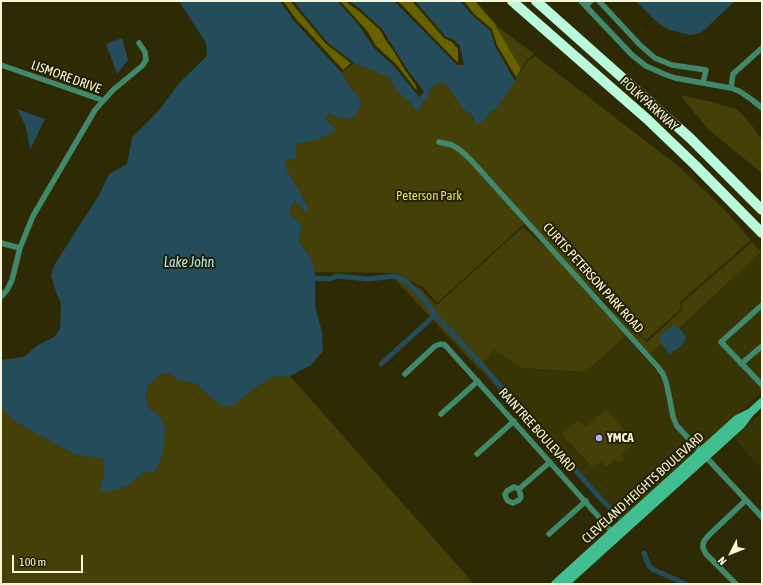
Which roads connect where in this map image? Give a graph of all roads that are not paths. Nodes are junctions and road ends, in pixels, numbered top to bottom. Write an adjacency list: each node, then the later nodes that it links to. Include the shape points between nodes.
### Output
1 (512, 1): 16 (highway, POLK PARKWAY, via 648,119)
2 (536, 1): 15 (highway, POLK PARKWAY, via 690,138)
3 (581, 1): 6 (street)
4 (591, 1): 6 (street)
5 (599, 1): 10 (street, via 644,49 656,58 672,64 706,70)
6 (586, 6): 10 (street, via 646,66 675,78)
7 (139, 43): 12 (street, via 145,52 146,60)
8 (762, 48): 11 (street, via 733,74)
9 (1, 65): 12 (street, LISMORE DRIVE)
10 (703, 83): 11 (street)
11 (730, 88): 13 (street, via 739,91)
12 (102, 100): 18 (street, LISMORE DRIVE, via 33,216)
13 (762, 108)
14 (439, 142): 30 (street, CURTIS PETERSON PARK ROAD, via 452,145 470,159 657,366 666,382 674,421)
15 (762, 210)
16 (762, 233)
17 (1, 243): 18 (street)
18 (20, 248): 19 (street, LISMORE DRIVE, via 12,280)
19 (1, 297)
20 (762, 305): 22 (street, via 722,342)
21 (762, 346): 22 (street)
22 (741, 364): 25 (street)
23 (405, 374): 24 (street, RAINTREE BOULEVARD, via 441,344 445,345)
24 (478, 381): 27 (street); 28 (street, RAINTREE BOULEVARD)
25 (762, 385)
26 (762, 402): 30 (street, CLEVELAND HEIGHTS BOULEVARD, via 750,413 737,419)
27 (441, 414)
28 (514, 421): 29 (street); 31 (street, RAINTREE BOULEVARD)
29 (477, 454)
30 (703, 454): 33 (street, CURTIS PETERSON PARK ROAD); 37 (street, CLEVELAND HEIGHTS BOULEVARD)
31 (550, 462): 32 (street); 34 (street, RAINTREE BOULEVARD)
32 (519, 489)
33 (746, 500): 35 (street, CURTIS PETERSON PARK ROAD); 40 (street, via 709,535 703,545 706,554)
34 (586, 501): 36 (street); 37 (street, RAINTREE BOULEVARD)
35 (762, 517)
36 (549, 534)
37 (615, 534): 38 (street, CLEVELAND HEIGHTS BOULEVARD); 39 (street, CLEVELAND HEIGHTS BOULEVARD)
38 (555, 584)
39 (565, 584)
40 (736, 584)

